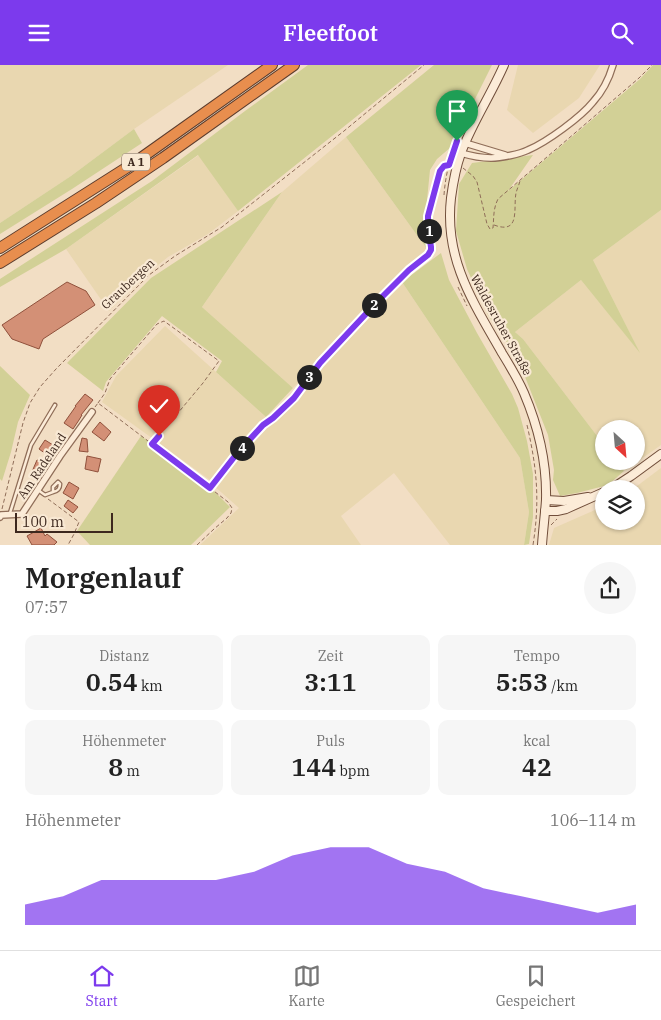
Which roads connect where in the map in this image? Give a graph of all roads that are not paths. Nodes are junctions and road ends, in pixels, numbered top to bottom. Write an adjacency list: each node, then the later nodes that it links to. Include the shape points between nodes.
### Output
1 (272, 65): 8 (highway, A 1, via 134,163)
2 (294, 65): 9 (highway, A 1, via 156,163)
3 (504, 65): 5 (street, Waldesruher Straße)
4 (613, 65): 7 (street, via 600,94 583,113 534,147)
5 (465, 143): 6 (street, Waldesruher Straße); 7 (street)
6 (461, 153): 7 (street, via 492,158); 18 (street, Waldesruher Straße, via 451,198 454,256 468,293 516,375 530,407 542,450)
7 (507, 155)
8 (2, 246)
9 (0, 263)
10 (56, 405): 20 (lane, via 31,445)
11 (92, 412): 14 (street, Am Radeland)
12 (661, 454): 13 (street)
13 (625, 480)
14 (37, 491): 15 (lane, via 45,495); 20 (street, Am Radeland, via 22,514)
15 (53, 493)
16 (595, 495): 17 (street)
17 (590, 497): 18 (street); 19 (street, via 566,509)
18 (546, 500): 19 (street, Waldesruher Straße)
19 (545, 511): 22 (street, Waldesruher Straße)
20 (10, 514): 21 (street, Am Radeland)
21 (0, 515)
22 (542, 545)

